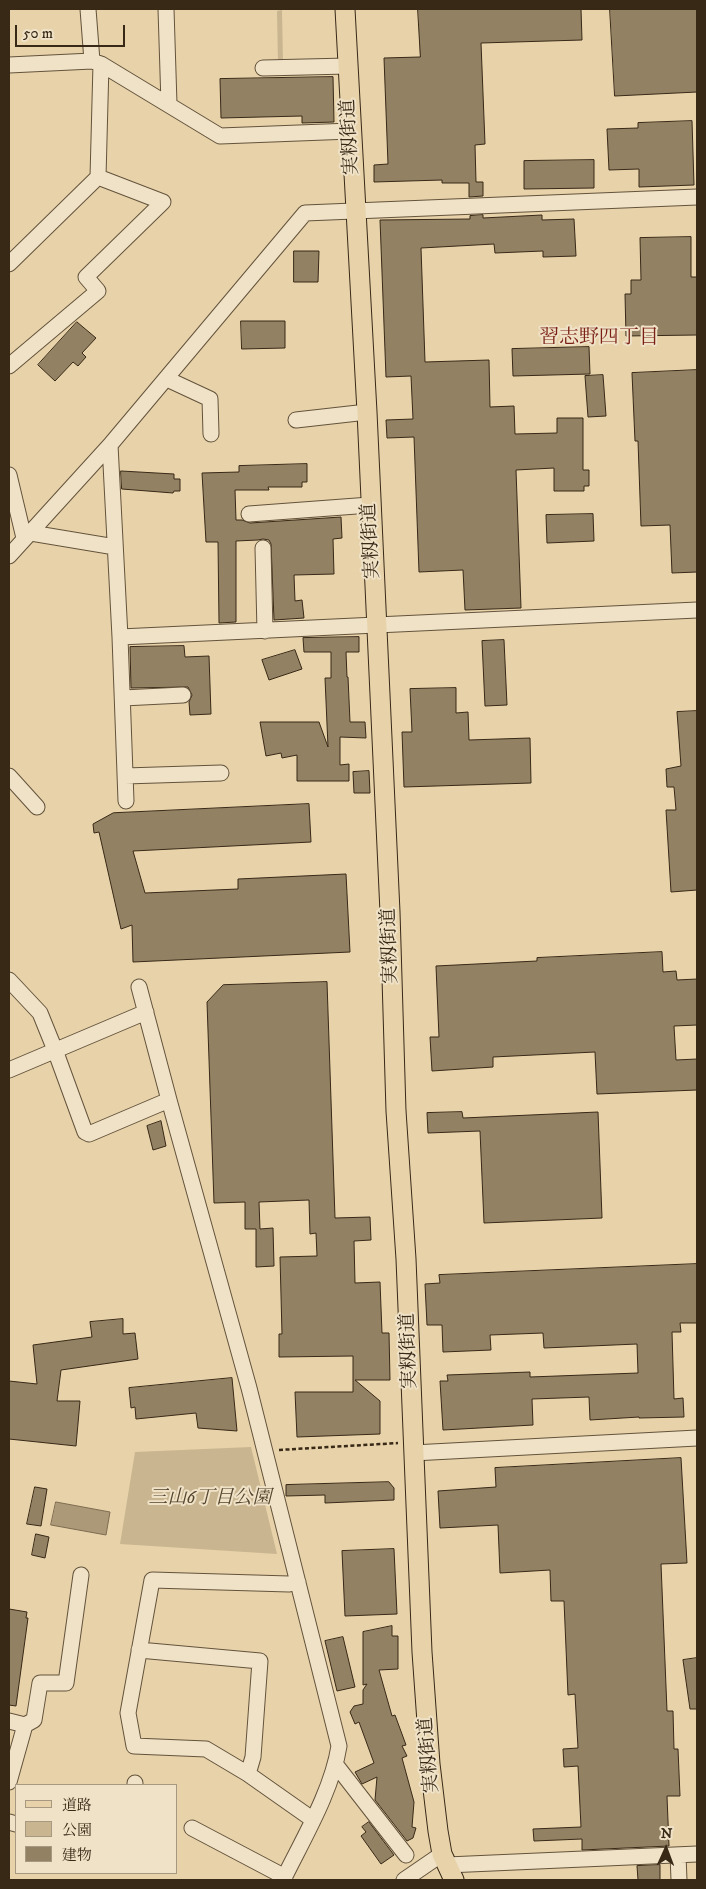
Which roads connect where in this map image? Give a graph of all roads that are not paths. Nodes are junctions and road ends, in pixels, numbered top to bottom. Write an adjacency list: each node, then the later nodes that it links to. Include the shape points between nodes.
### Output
1 (88, 9): 4 (street)
2 (166, 9): 8 (street)
3 (345, 9): 6 (main road, 実籾街道)
4 (96, 63): 5 (street); 8 (street); 10 (street)
5 (9, 65)
6 (348, 66): 7 (street); 9 (main road, 実籾街道)
7 (263, 68)
8 (169, 104): 9 (street, via 220,136)
9 (351, 131): 12 (main road, 実籾街道)
10 (98, 177): 13 (street); 14 (street, via 163,202 86,277 98,291)
11 (697, 197): 12 (street)
12 (355, 210): 15 (street, via 305,213); 16 (main road, 実籾街道)
13 (9, 264)
14 (9, 366)
15 (167, 379): 18 (street, via 210,399); 19 (street)
16 (366, 412): 17 (street); 21 (main road, 実籾街道)
17 (296, 420)
18 (211, 434)
19 (110, 445): 23 (street); 24 (street)
20 (9, 475): 23 (street)
21 (370, 504): 22 (street); 28 (main road, 実籾街道)
22 (249, 514)
23 (28, 536): 24 (street); 26 (street)
24 (115, 547): 30 (street)
25 (263, 548): 29 (street)
26 (9, 556)
27 (697, 610): 28 (street)
28 (376, 625): 29 (street); 45 (main road, 実籾街道, via 396,1112 406,1259)
29 (265, 631): 30 (street)
30 (120, 637): 32 (street)
31 (183, 695): 32 (street)
32 (124, 698): 35 (street)
33 (221, 773): 35 (street)
34 (9, 776): 37 (street)
35 (125, 776): 36 (street)
36 (126, 801)
37 (37, 807)
38 (9, 982): 41 (street, via 40,1013)
39 (139, 987): 40 (street)
40 (146, 1012): 41 (street); 43 (street)
41 (55, 1050): 42 (street); 43 (street, via 85,1132 89,1134)
42 (9, 1070)
43 (169, 1100): 47 (street, via 249,1388)
44 (697, 1438): 45 (street)
45 (405, 1448): 59 (main road, 実籾街道, via 430,1764)
46 (81, 1575): 50 (street, via 66,1683 40,1683 34,1720)
47 (298, 1582): 48 (street, via 152,1580); 51 (street, via 339,1746)
48 (139, 1650): 52 (street, via 128,1713 134,1746 206,1749); 52 (street, via 260,1661 253,1757)
49 (9, 1720): 50 (street)
50 (25, 1725): 53 (street)
51 (336, 1765): 54 (street); 57 (street)
52 (248, 1774): 54 (street)
53 (9, 1782)
54 (312, 1820): 60 (street)
55 (192, 1828): 60 (street)
56 (697, 1854): 58 (street)
57 (406, 1855)
58 (678, 1855): 59 (street); 62 (street)
59 (448, 1866): 61 (street)
60 (284, 1879)
61 (404, 1880)
62 (679, 1880)

